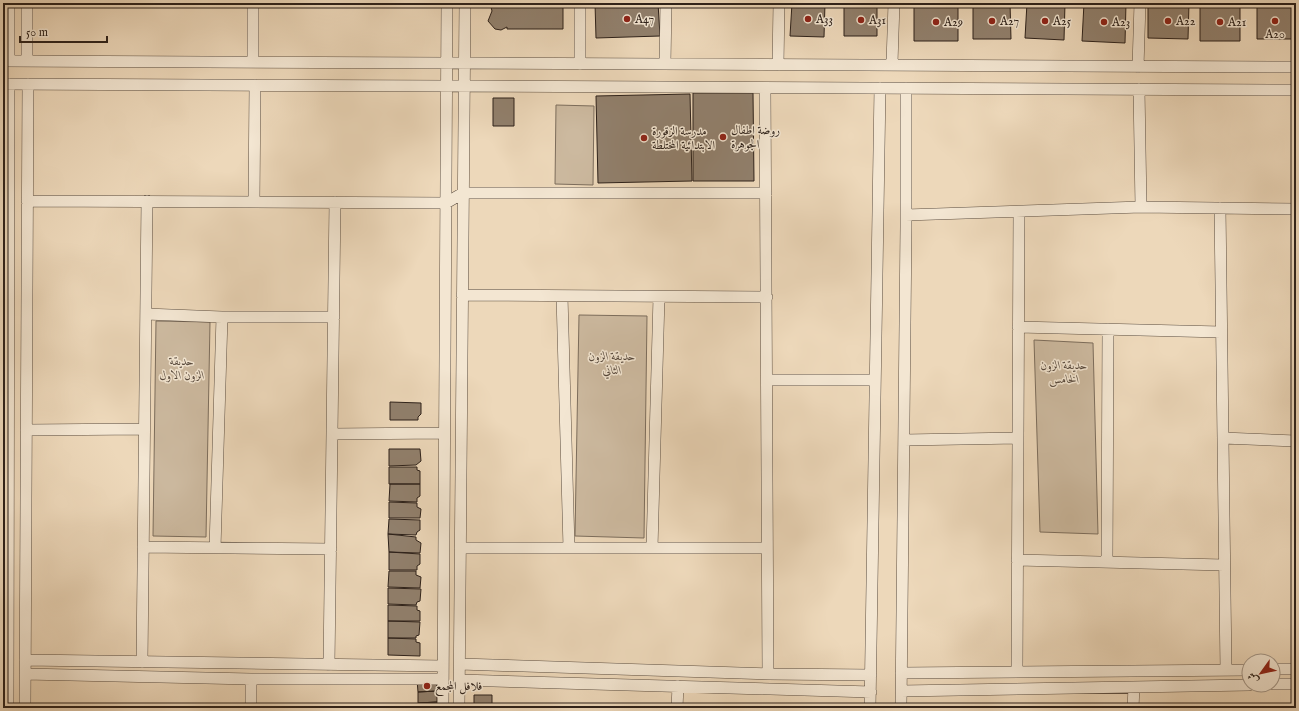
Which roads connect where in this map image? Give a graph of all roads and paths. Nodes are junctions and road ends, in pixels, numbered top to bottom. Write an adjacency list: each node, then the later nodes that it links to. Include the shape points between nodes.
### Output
1 (9, 3): 11 (street)
2 (27, 3): 12 (street)
3 (253, 3): 13 (street)
4 (447, 3): 14 (street)
5 (465, 3): 15 (street)
6 (580, 3): 17 (street)
7 (666, 3): 18 (street)
8 (779, 3): 19 (street)
9 (894, 3): 16 (street)
10 (1140, 3): 20 (street)
11 (6, 61): 12 (street)
12 (27, 61): 13 (street)
13 (253, 62): 14 (street)
14 (447, 63): 15 (street); 25 (street)
15 (464, 63): 17 (street); 26 (street)
16 (892, 63)
17 (580, 64): 18 (street)
18 (665, 64): 19 (street)
19 (778, 65): 20 (street)
20 (1138, 67): 21 (street)
21 (1296, 67)
22 (6, 84): 23 (street); 64 (street)
23 (28, 84): 24 (street); 34 (street)
24 (255, 85): 25 (street); 36 (street)
25 (446, 86): 26 (street); 38 (street)
26 (464, 86): 27 (street); 32 (street)
27 (765, 88): 28 (street); 33 (street)
28 (880, 88): 29 (street); 55 (street)
29 (906, 88): 30 (street); 43 (street)
30 (1139, 89): 31 (street); 39 (street)
31 (1296, 90)
32 (463, 193): 33 (street); 38 (street); 44 (street)
33 (766, 193): 47 (street)
34 (27, 200): 35 (street); 57 (street)
35 (147, 201): 36 (street); 48 (street)
36 (254, 202): 37 (street)
37 (335, 202): 38 (street); 50 (street)
38 (446, 203): 58 (street)
39 (1141, 207): 40 (street); 42 (street)
40 (1220, 208): 41 (street); 53 (street)
41 (1296, 209)
42 (1019, 212): 43 (street); 51 (street)
43 (906, 215): 62 (street)
44 (462, 295): 45 (street); 67 (street)
45 (562, 296): 46 (street); 68 (street)
46 (659, 297): 47 (street); 69 (street)
47 (767, 297): 54 (street)
48 (146, 314): 49 (street); 56 (street)
49 (222, 317): 50 (street); 66 (street)
50 (334, 318): 59 (street)
51 (1018, 327): 52 (street); 60 (street)
52 (1108, 329): 53 (street); 73 (street)
53 (1221, 332): 61 (street)
54 (767, 380): 55 (street); 70 (street)
55 (875, 380): 88 (street)
56 (144, 429): 57 (street); 65 (street)
57 (26, 430): 75 (street)
58 (444, 433): 59 (street); 84 (street)
59 (332, 434): 71 (street)
60 (1018, 438): 62 (street); 72 (street)
61 (1223, 438): 63 (street); 74 (street)
62 (904, 440): 85 (street)
63 (1296, 441)
64 (6, 471): 97 (street)
65 (143, 547): 66 (street); 76 (street)
66 (215, 548): 71 (street)
67 (460, 548): 68 (street); 82 (street)
68 (569, 548): 69 (street)
69 (652, 548): 70 (street)
70 (767, 548): 87 (street)
71 (331, 549): 77 (street)
72 (1017, 560): 73 (street); 83 (street)
73 (1107, 562): 74 (street)
74 (1224, 565): 80 (street)
75 (25, 660): 76 (street); 86 (street)
76 (142, 662): 77 (street)
77 (329, 665): 84 (street)
78 (1281, 669): 79 (street)
79 (1296, 669)
80 (1226, 670): 81 (street); 83 (street)
81 (1241, 670)
82 (460, 672): 84 (street); 87 (street); 93 (street); 101 (street)
83 (1017, 672): 85 (street)
84 (443, 673): 89 (street); 100 (street)
85 (901, 673): 95 (street)
86 (25, 674): 89 (street); 98 (street)
87 (768, 674): 88 (street)
88 (871, 675): 96 (street)
89 (251, 679): 99 (street)
90 (1281, 684): 91 (street)
91 (1296, 684)
92 (1241, 685): 94 (street)
93 (678, 686): 96 (street); 102 (street)
94 (1134, 687): 95 (street); 105 (street)
95 (901, 691): 104 (street)
96 (871, 692): 103 (street)
97 (8, 708)
98 (25, 708)
99 (251, 708)
100 (443, 708)
101 (459, 708)
102 (678, 708)
103 (870, 708)
104 (901, 708)
105 (1133, 708)

